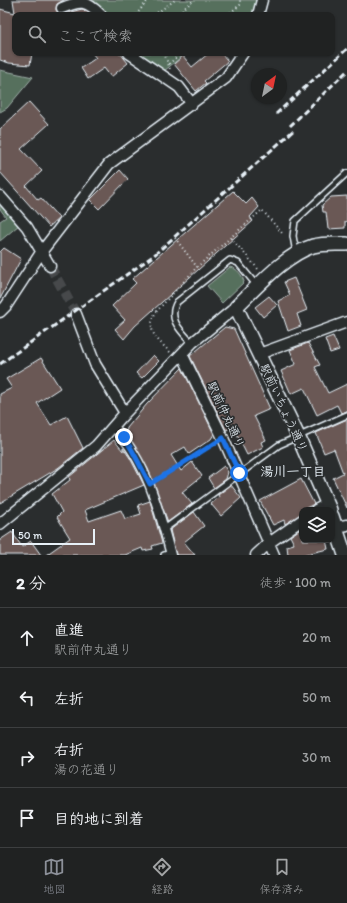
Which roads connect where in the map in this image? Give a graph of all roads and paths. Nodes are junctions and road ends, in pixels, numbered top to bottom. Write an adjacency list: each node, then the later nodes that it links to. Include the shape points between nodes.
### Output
1 (148, 0): 8 (path)
2 (175, 0): 9 (path)
3 (194, 0): 10 (path)
4 (240, 0): 11 (path, via 240,5)
5 (262, 0): 12 (street)
6 (62, 8): 7 (street, via 81,0)
7 (98, 12)
8 (138, 12)
9 (158, 12)
10 (181, 12)
11 (231, 12)
12 (259, 12)
13 (133, 56): 17 (street, via 179,87)
14 (178, 56): 16 (path)
15 (241, 56): 17 (street, via 226,78)
16 (169, 64)
17 (192, 104): 23 (street, via 109,164)
18 (347, 173): 24 (lane, via 295,221 293,236)
19 (0, 196): 23 (street, via 27,227)
20 (175, 238): 26 (path)
21 (231, 238): 27 (path)
22 (347, 244): 24 (street, via 313,246)
23 (42, 251): 25 (street); 29 (street)
24 (296, 254): 27 (street)
25 (50, 266)
26 (197, 267)
27 (262, 282): 28 (street); 32 (lane, via 238,263 230,260 177,302 173,319)
28 (236, 307): 32 (street); 34 (street, 駅前いちょう通り)
29 (0, 312)
30 (76, 314): 35 (street, via 95,364)
31 (347, 322): 34 (street)
32 (192, 343): 33 (street)
33 (182, 354): 35 (street); 39 (street, 駅前仲丸通り)
34 (259, 354): 38 (street, 駅前いちょう通り)
35 (125, 413): 37 (street)
36 (347, 415): 38 (lane)
37 (114, 427): 41 (street, via 132,450); 44 (street, via 96,446)
38 (298, 436): 40 (lane, via 279,445); 42 (street, 駅前いちょう通り)
39 (223, 438): 40 (street, 駅前仲丸通り); 41 (path)
40 (239, 473): 46 (lane); 47 (street, 駅前仲丸通り)
41 (150, 484): 46 (street)
42 (328, 507)
43 (299, 522): 47 (street)
44 (0, 524)
45 (335, 526): 51 (street, 駅前いちょう通り)
46 (163, 530): 48 (street)
47 (269, 543): 49 (street); 50 (street, 駅前仲丸通り)
48 (168, 554)
49 (256, 555)
50 (274, 555)
51 (345, 555)

